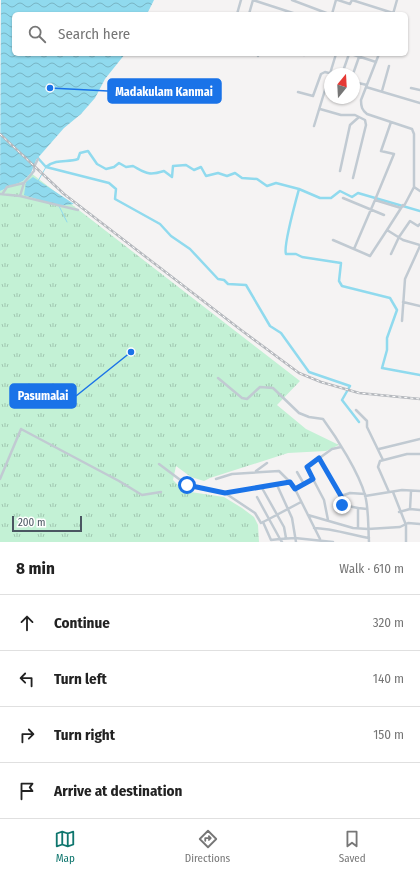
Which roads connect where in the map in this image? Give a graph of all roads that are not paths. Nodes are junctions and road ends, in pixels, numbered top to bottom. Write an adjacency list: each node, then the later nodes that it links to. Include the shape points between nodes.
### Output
1 (241, 0): 7 (street)
2 (253, 0): 8 (street); 9 (street)
3 (292, 0): 10 (street)
4 (337, 0): 5 (street, via 350,4); 11 (street)
5 (352, 0): 12 (street)
6 (397, 0): 13 (street)
7 (238, 12)
8 (250, 12)
9 (290, 12)
10 (319, 12)
11 (333, 12)
12 (387, 12)
13 (394, 12)
14 (335, 56): 21 (street)
15 (349, 56): 22 (street)
16 (356, 56): 18 (street)
17 (378, 56): 19 (street)
18 (359, 57): 19 (street); 23 (street)
19 (376, 62): 26 (street)
20 (389, 66): 29 (street)
21 (331, 68)
22 (344, 68)
23 (355, 68)
24 (324, 72): 30 (street, via 321,74 313,96)
25 (360, 84): 26 (street)
26 (367, 86): 29 (street); 35 (street, via 361,100 363,111)
27 (411, 88): 28 (street)
28 (420, 90)
29 (382, 91): 32 (street)
30 (298, 92)
31 (324, 93): 33 (street)
32 (420, 102)
33 (320, 109): 34 (street); 36 (street)
34 (360, 117): 38 (street, via 350,125); 39 (street, via 365,120 366,125)
35 (391, 122): 41 (street, via 412,129 414,134); 46 (street, via 381,151 394,154)
36 (314, 126)
37 (38, 159): 40 (street, via 34,171)
38 (340, 171)
39 (353, 178)
40 (24, 182): 43 (street, via 7,187); 44 (street)
41 (414, 187): 42 (street); 47 (street)
42 (420, 191)
43 (1, 194): 44 (street)
44 (20, 196): 48 (street)
45 (343, 198): 49 (street)
46 (375, 200): 47 (street); 49 (street)
47 (402, 207): 52 (street)
48 (78, 210)
49 (371, 210): 50 (street); 56 (street)
50 (384, 216)
51 (420, 224): 53 (street, via 418,226 410,221)
52 (387, 230): 53 (street); 56 (street, via 370,256)
53 (399, 237): 55 (street); 57 (street)
54 (333, 240): 56 (street)
55 (420, 246): 58 (street, via 405,279)
56 (354, 249)
57 (391, 254)
58 (403, 302): 59 (street); 60 (street)
59 (420, 306)
60 (402, 321)
61 (218, 378): 64 (street, via 242,398 247,399 260,387 273,388 299,413 309,418 322,419)
62 (356, 410): 65 (street, via 366,419 367,427)
63 (420, 439): 65 (street)
64 (341, 448): 67 (street, via 332,449); 86 (street, via 361,480)
65 (379, 449): 68 (street)
66 (420, 454): 68 (street)
67 (319, 458): 75 (street, via 307,467); 87 (street)
68 (383, 460): 83 (street, via 378,463 378,467)
69 (268, 463): 71 (street)
70 (159, 464): 85 (street, via 187,485)
71 (256, 471): 74 (street); 76 (street, via 279,471)
72 (297, 472): 77 (street)
73 (0, 479): 82 (street, via 21,429 142,495)
74 (216, 479)
75 (313, 479): 77 (street); 99 (street, via 324,500)
76 (290, 482): 78 (street); 80 (street)
77 (304, 484): 80 (street)
78 (277, 485): 79 (street); 91 (street)
79 (262, 488): 85 (street); 96 (street)
80 (295, 489): 89 (street)
81 (411, 491): 83 (street); 84 (street); 93 (street)
82 (161, 492)
83 (391, 492): 86 (street); 95 (street)
84 (420, 492)
85 (225, 493): 100 (street, via 255,513 261,523)
86 (365, 495): 87 (street, via 350,493); 92 (street)
87 (341, 496): 90 (street, via 342,505)
88 (256, 497): 98 (street)
89 (301, 502): 91 (street); 97 (street)
90 (358, 508): 92 (street); 104 (street)
91 (288, 509): 96 (street); 107 (street)
92 (367, 509): 105 (street)
93 (410, 509): 94 (street); 95 (street)
94 (420, 510)
95 (399, 512): 102 (street)
96 (278, 514): 98 (street); 106 (street)
97 (308, 515): 99 (street); 103 (street)
98 (270, 519): 100 (street); 110 (street)
99 (328, 520): 104 (street)
100 (263, 522): 110 (street, via 271,540)
101 (420, 524): 102 (street)
102 (406, 525): 105 (street); 114 (street)
103 (314, 528): 108 (street); 109 (street)
104 (358, 528): 105 (street)
105 (368, 529): 108 (street)
106 (286, 538): 107 (street); 110 (street)
107 (295, 538): 109 (street); 111 (street)
108 (369, 538): 113 (street)
109 (320, 539): 112 (street)
110 (281, 541)
111 (296, 542)
112 (333, 542)
113 (369, 542)
114 (406, 542)

